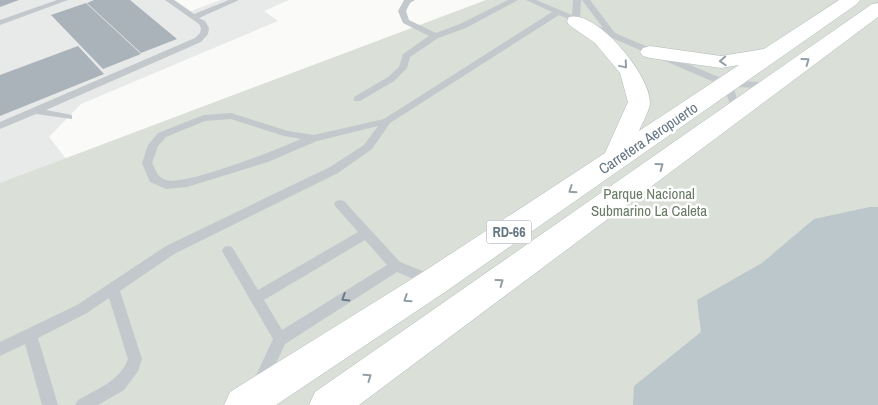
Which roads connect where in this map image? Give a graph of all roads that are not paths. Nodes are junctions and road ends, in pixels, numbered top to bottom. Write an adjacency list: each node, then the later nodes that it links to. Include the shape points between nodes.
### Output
1 (64, 0): 12 (lane)
2 (169, 0): 11 (lane)
3 (235, 0): 11 (lane)
4 (411, 0): 14 (lane, via 402,10 406,21)
5 (514, 0): 14 (lane, via 463,26)
6 (530, 0): 10 (lane)
7 (586, 0): 13 (lane)
8 (852, 0): 16 (main road, Carretera Aeropuerto / RD-66)
9 (878, 8): 18 (main road, Carretera Aeropuerto / RD-66, one-way to 9)
10 (570, 11): 13 (lane); 23 (lane); 26 (main road, one-way to 26, via 602,39 630,72 639,102)
11 (194, 17): 20 (lane, via 205,28 198,40)
12 (0, 23)
13 (612, 35): 15 (lane)
14 (435, 36): 19 (lane, via 406,56 403,68 391,79)
15 (650, 52): 16 (main road, one-way to 15, via 721,62); 17 (lane)
16 (771, 54): 17 (main road, Carretera Aeropuerto / RD-66)
17 (727, 84): 18 (lane); 21 (lane, via 734,101); 26 (main road, Carretera Aeropuerto / RD-66)
18 (773, 85): 21 (main road, Carretera Aeropuerto / RD-66)
19 (357, 98)
20 (36, 111): 22 (lane); 24 (lane)
21 (733, 114): 40 (main road, Carretera Aeropuerto / RD-66, one-way to 21)
22 (68, 117)
23 (387, 121): 25 (lane); 32 (lane, via 368,147 334,170 170,250)
24 (0, 126)
25 (314, 138): 25 (lane, via 287,134 231,116 204,118 162,136 153,145 147,163 154,179 166,185 187,183 264,159)
26 (615, 160): 31 (main road, Carretera Aeropuerto / RD-66, one-way to 31)
27 (340, 204): 28 (lane)
28 (366, 232): 30 (lane); 33 (lane)
29 (228, 251): 33 (lane)
30 (396, 266): 31 (lane); 35 (lane, one-way to 35)
31 (434, 282): 37 (main road, Carretera Aeropuerto / RD-66, one-way to 37)
32 (113, 290): 34 (lane); 39 (lane, via 135,359 131,372 119,385)
33 (256, 298): 35 (lane)
34 (30, 335): 36 (lane); 38 (lane)
35 (280, 338): 37 (lane)
36 (0, 349)
37 (248, 402)
38 (50, 405)
39 (83, 405)
40 (328, 405)

